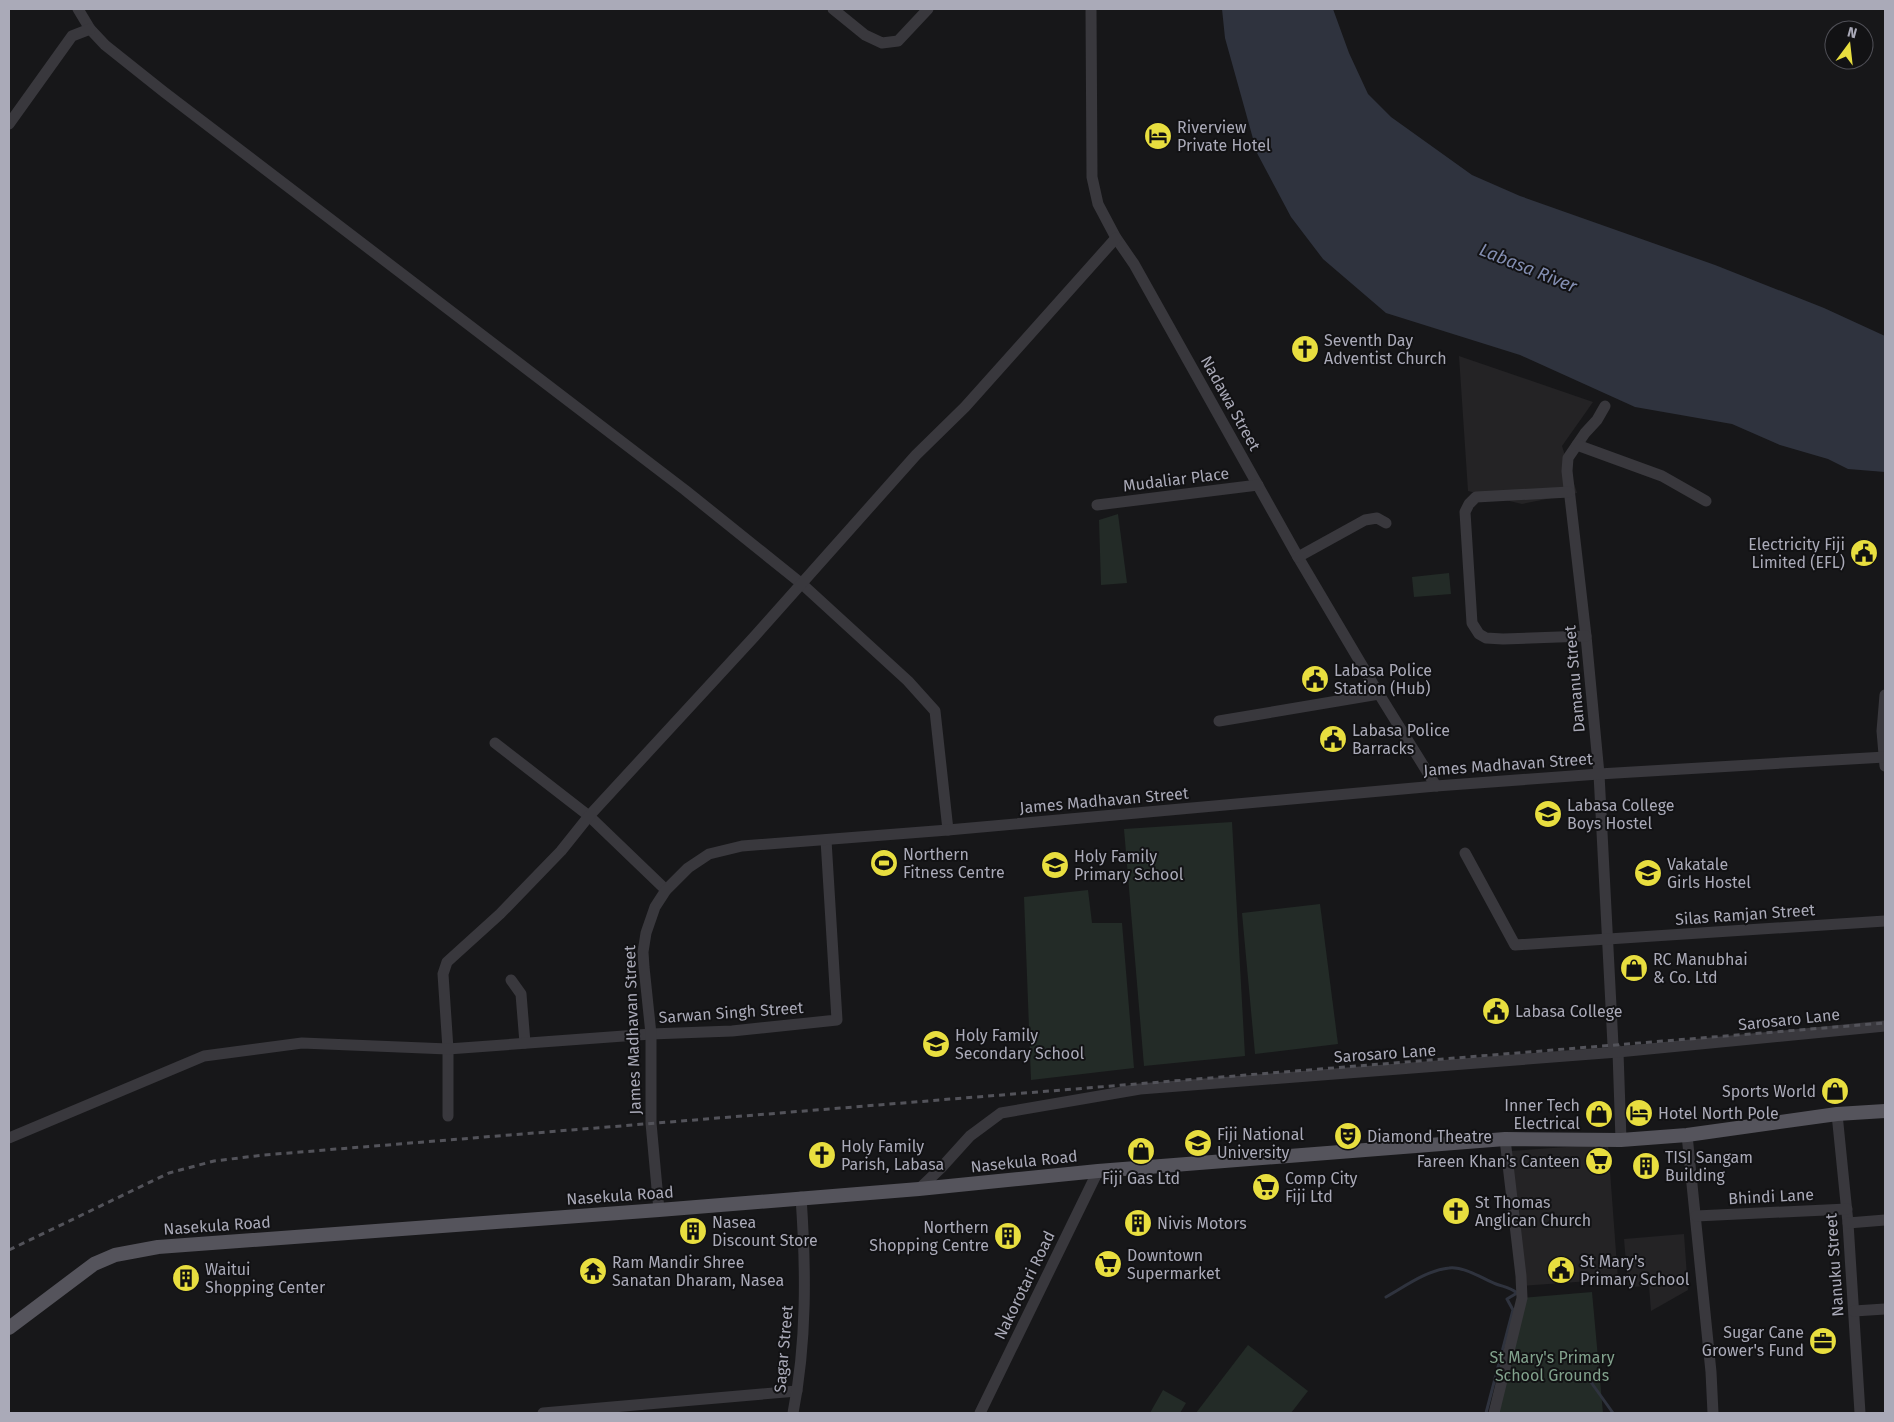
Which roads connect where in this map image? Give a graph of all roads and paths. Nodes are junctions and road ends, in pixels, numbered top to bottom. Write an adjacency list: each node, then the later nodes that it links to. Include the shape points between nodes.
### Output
1 (78, 9): 5 (street)
2 (833, 9): 3 (street, via 865,35 882,43 898,41)
3 (928, 9)
4 (1090, 9): 7 (street, Nadawa Street, via 1092,177 1098,204)
5 (90, 29): 6 (street, via 72,36); 16 (street, via 164,92 685,490)
6 (9, 124)
7 (1116, 238): 10 (street, Nadawa Street, via 1144,281); 16 (street)
8 (1605, 406): 9 (street, Damanu Street)
9 (1577, 445): 11 (street, Damanu Street, via 1568,458); 12 (street, via 1662,476)
10 (1258, 485): 13 (street, Mudaliar Place); 15 (street, Nadawa Street)
11 (1569, 492): 17 (street, Damanu Street); 17 (street, via 1476,497 1469,504 1465,512 1472,623 1486,638)
12 (1706, 501)
13 (1098, 505)
14 (1386, 523): 15 (street, via 1377,518 1365,520)
15 (1298, 556): 18 (street, Nadawa Street)
16 (802, 584): 26 (street); 27 (street, via 935,710)
17 (1586, 636): 24 (street, Damanu Street)
18 (1379, 694): 20 (street); 25 (street, Nadawa Street)
19 (1885, 695): 22 (street, via 1882,731)
20 (1219, 721)
21 (496, 743): 26 (street)
22 (1885, 758): 23 (street); 24 (street, James Madhavan Street)
23 (1885, 766)
24 (1599, 774): 25 (street, James Madhavan Street); 32 (street, Damanu Street)
25 (1436, 786): 27 (street, James Madhavan Street)
26 (589, 816): 30 (street); 37 (street, via 561,851 500,914 447,962 443,974)
27 (948, 830): 28 (street, James Madhavan Street)
28 (826, 840): 30 (street, James Madhavan Street, via 742,846 709,854 688,868); 35 (street, Sarwan Singh Street, via 837,1020 732,1032)
29 (1465, 852): 32 (street, Silas Ramjan Street, via 1515,945)
30 (666, 890): 35 (street, James Madhavan Street, via 655,907 643,952)
31 (1885, 921): 32 (street, Silas Ramjan Street)
32 (1607, 939): 38 (street, Damanu Street, via 1613,1045)
33 (511, 980): 36 (street, via 521,994)
34 (1885, 1026): 38 (street, Sarosaro Lane)
35 (651, 1034): 36 (street, Sarwan Singh Street); 50 (street, James Madhavan Street, via 651,1123)
36 (525, 1043): 37 (street, Sarwan Singh Street)
37 (448, 1050): 41 (street); 43 (street, Sarwan Singh Street, via 302,1043 204,1056)
38 (1618, 1052): 45 (street, Damanu Street); 47 (street, Sarosaro Lane, via 1140,1088 1001,1113 970,1136)
39 (1885, 1111): 40 (main road, Nasekula Road)
40 (1837, 1114): 42 (main road, Nasekula Road); 49 (street, Nanuku Street)
41 (448, 1116)
42 (1687, 1135): 45 (main road, Nasekula Road); 51 (street)
43 (9, 1138)
44 (1506, 1139): 45 (main road, Nasekula Road); 46 (main road, Nasekula Road); 61 (street, via 1522,1298)
45 (1621, 1140)
46 (1098, 1171): 47 (main road, Nasekula Road); 60 (street, Nakorotari Road)
47 (919, 1189): 48 (main road, Nasekula Road)
48 (801, 1197): 50 (main road, Nasekula Road); 57 (street, Sagar Street, via 804,1315)
49 (1847, 1209): 51 (street, Bhindi Lane); 53 (street, Nanuku Street)
50 (659, 1210): 56 (main road, Nasekula Road, via 158,1246 94,1264)
51 (1696, 1216): 62 (street)
52 (1885, 1220): 53 (street)
53 (1848, 1223): 55 (street, Nanuku Street)
54 (1885, 1309): 55 (street)
55 (1854, 1311): 63 (street, Nanuku Street)
56 (9, 1328)
57 (797, 1391): 58 (street); 59 (street, Sagar Street)
58 (543, 1413)
59 (793, 1413)
60 (980, 1413)
61 (1494, 1413)
62 (1713, 1413)
63 (1860, 1413)

